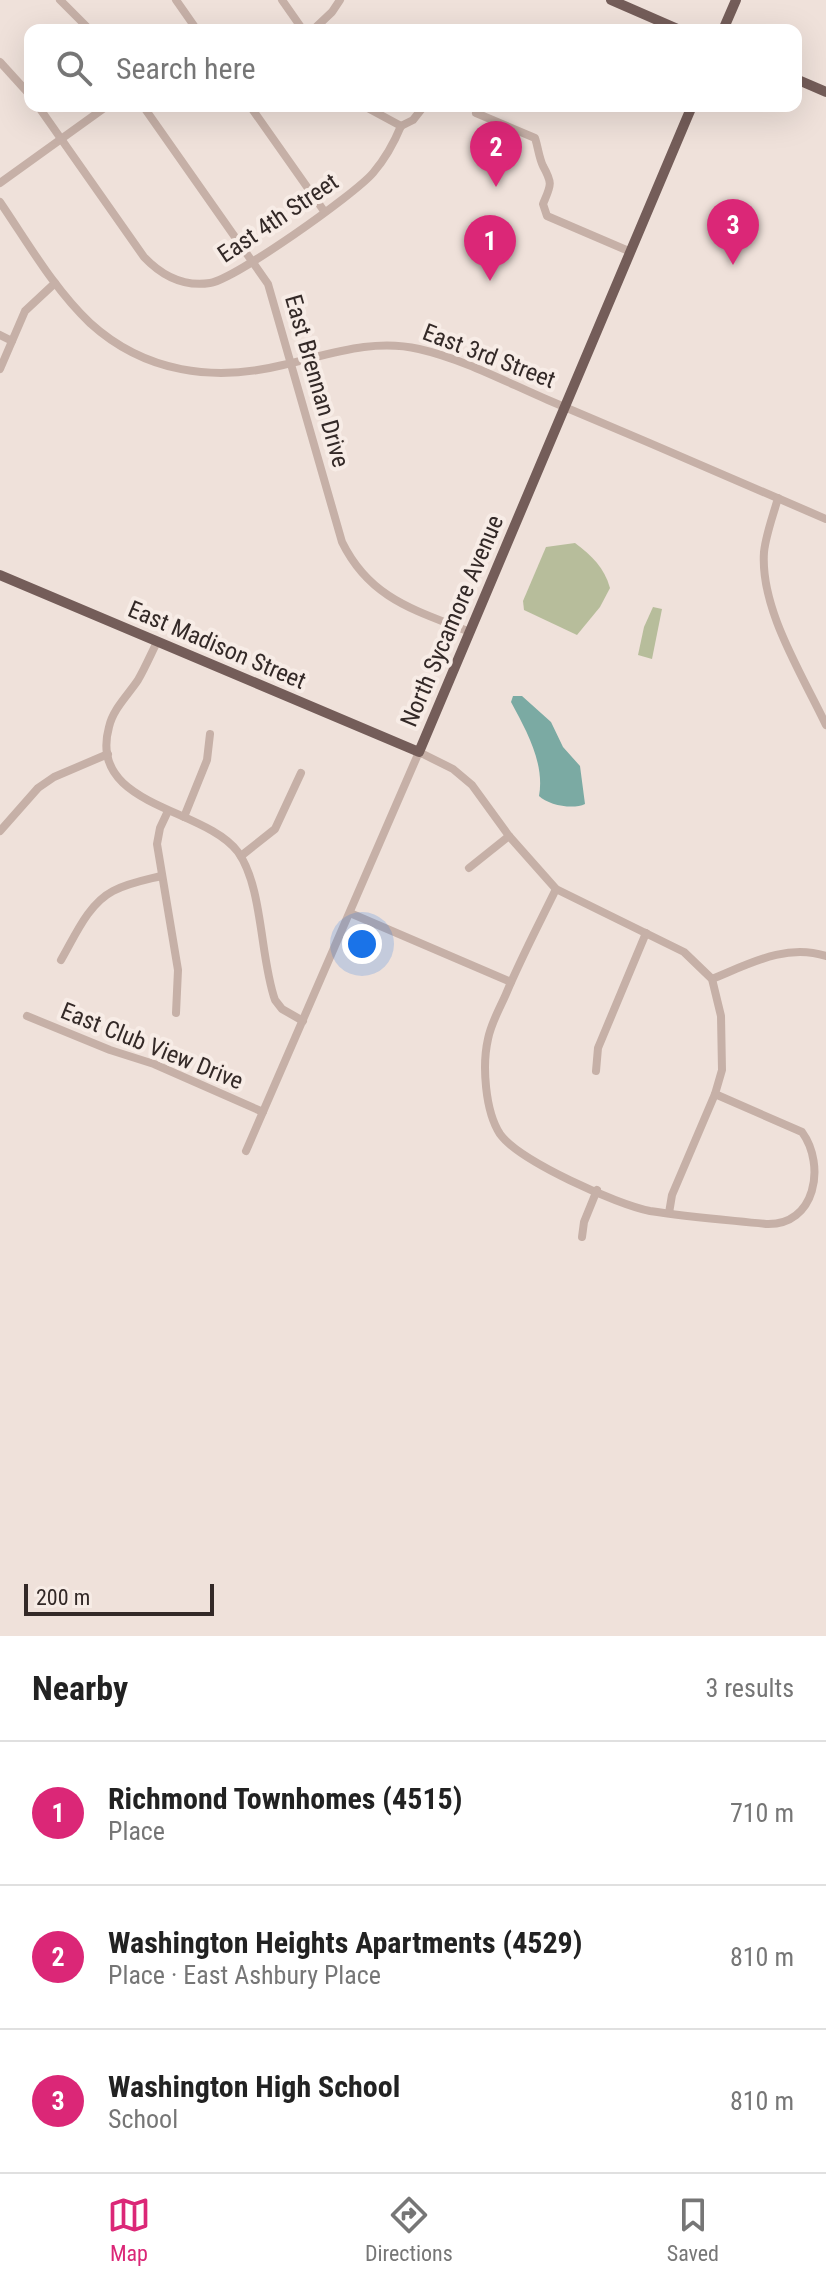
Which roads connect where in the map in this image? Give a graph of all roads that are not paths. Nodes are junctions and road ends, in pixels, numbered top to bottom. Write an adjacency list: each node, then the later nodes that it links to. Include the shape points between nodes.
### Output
1 (60, 0): 7 (street)
2 (176, 0): 8 (street)
3 (282, 0): 9 (street)
4 (340, 0): 10 (street)
5 (611, 0): 11 (main road)
6 (736, 0): 12 (main road)
7 (84, 24)
8 (193, 24)
9 (299, 24)
10 (319, 24)
11 (666, 24)
12 (726, 24)
13 (0, 62): 15 (street)
14 (802, 82): 16 (main road)
15 (24, 88)
16 (826, 92)
17 (42, 112): 26 (street, East 4th Street)
18 (98, 112): 26 (street)
19 (147, 112): 31 (street, East Brennan Drive)
20 (254, 112): 29 (street)
21 (375, 112): 25 (street)
22 (419, 112): 25 (street)
23 (689, 112): 30 (main road, North Sycamore Avenue)
24 (476, 113): 30 (street, via 535,138 550,175 543,204 547,216)
25 (401, 126): 29 (street, East 4th Street, via 372,175)
26 (61, 138): 27 (street); 31 (street, East 4th Street, via 136,247 163,274 207,284)
27 (0, 183)
28 (0, 202): 32 (street, East 3rd Street)
29 (324, 211): 31 (street, East 4th Street)
30 (631, 252): 37 (main road, North Sycamore Avenue)
31 (254, 261): 35 (street, East Brennan Drive, via 268,284)
32 (55, 283): 34 (street, via 25,311); 35 (street, East 3rd Street, via 90,323 158,363 232,375)
33 (0, 335): 34 (street)
34 (12, 341): 36 (street)
35 (291, 363): 37 (street, East 3rd Street, via 360,346 398,345 443,356); 41 (street, East Brennan Drive, via 350,558 397,603)
36 (0, 369)
37 (564, 406): 38 (street, East 3rd Street); 41 (main road, North Sycamore Avenue)
38 (778, 498): 39 (street, East 3rd Street); 43 (street, via 765,545 774,616)
39 (826, 519)
40 (0, 575): 42 (main road, East Madison Street)
41 (470, 632): 45 (main road, North Sycamore Avenue)
42 (157, 642): 45 (main road, East Madison Street); 46 (street, via 111,719)
43 (826, 725)
44 (210, 734): 49 (street, via 207,760)
45 (419, 752): 51 (street, via 472,785); 56 (street, North Sycamore Avenue)
46 (108, 754): 48 (street, via 130,789); 50 (street, via 46,783)
47 (301, 773): 52 (street, via 275,829)
48 (168, 811): 49 (street); 54 (street, via 157,844)
49 (184, 817): 52 (street, via 216,832)
50 (0, 831)
51 (509, 836): 53 (street); 55 (street)
52 (241, 856): 64 (street, via 275,1000)
53 (469, 868)
54 (161, 876): 59 (street, via 123,886 101,899); 62 (street, via 178,970)
55 (556, 889): 57 (street); 61 (street)
56 (350, 913): 61 (street); 64 (street, North Sycamore Avenue)
57 (646, 933): 60 (street, via 684,952); 65 (street, via 598,1048)
58 (826, 956): 60 (street, via 789,951)
59 (61, 960)
60 (712, 979): 66 (street, via 723,1046)
61 (511, 982): 69 (street, via 486,1048 491,1114 500,1133 528,1159)
62 (176, 1013)
63 (27, 1016): 67 (street, East Club View Drive)
64 (303, 1021): 67 (street, North Sycamore Avenue)
65 (596, 1071)
66 (715, 1094): 70 (street); 70 (street, via 788,1125 813,1142 822,1166 819,1184 802,1213 783,1224)
67 (263, 1112): 68 (street, North Sycamore Avenue)
68 (246, 1151)
69 (597, 1190): 70 (street, via 636,1207); 71 (street)
70 (669, 1213)
71 (582, 1237)

